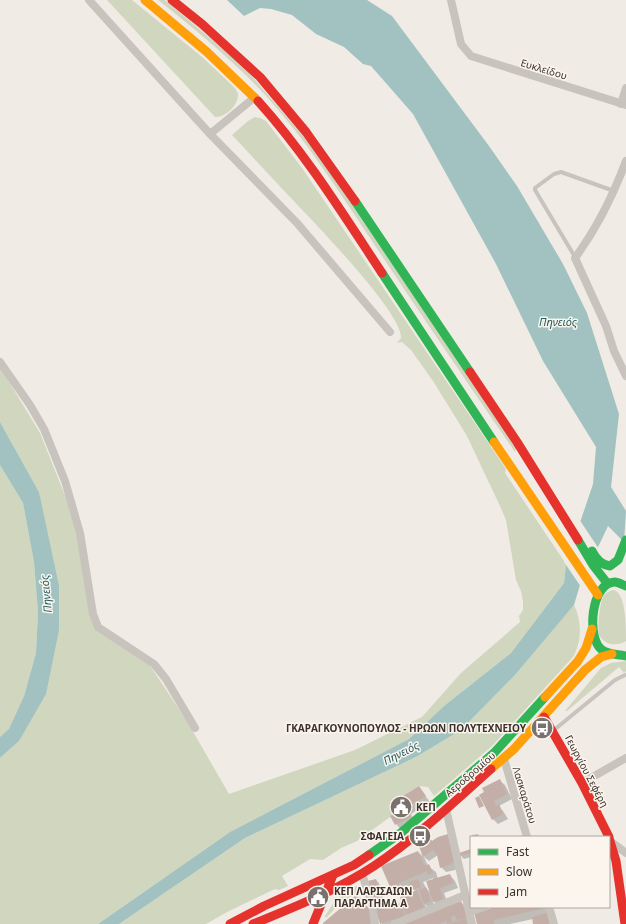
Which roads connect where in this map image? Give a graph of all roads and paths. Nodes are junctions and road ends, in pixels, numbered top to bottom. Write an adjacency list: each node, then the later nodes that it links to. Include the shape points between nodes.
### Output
1 (89, 0): 8 (street)
2 (145, 0): 6 (main road, via 212,55)
3 (172, 0): 16 (main road, via 238,56 297,121 346,187 517,442 579,542)
4 (451, 0): 7 (street, Ευκλείδου, via 461,44 467,53 476,59)
5 (626, 88): 7 (street)
6 (255, 97): 8 (street); 20 (main road, via 323,184)
7 (624, 105)
8 (210, 134): 12 (street, via 297,223)
9 (626, 161): 10 (street)
10 (614, 192): 11 (street, via 589,240); 11 (lane, via 562,172 554,174 535,188)
11 (576, 258): 14 (street)
12 (390, 332)
13 (0, 362): 27 (street, via 44,429 65,481 80,533 96,624 103,632 154,664)
14 (626, 376)
15 (626, 540): 16 (main road, via 618,561 610,565)
16 (597, 564): 18 (main road)
17 (625, 576): 18 (main road)
18 (611, 582): 19 (main road); 20 (main road)
19 (626, 586)
20 (598, 595): 21 (main road, Αεροδρομίου)
21 (592, 629): 23 (main road, via 597,644); 39 (main road, Αεροδρομίου, via 586,648 578,661 494,753 402,832 362,860)
22 (626, 651): 23 (main road, Αεροδρομίου)
23 (614, 654): 24 (main road); 26 (main road, Αεροδρομίου, via 601,657 581,674)
24 (626, 656)
25 (625, 675): 28 (lane, via 615,680)
26 (544, 717): 28 (main road, Γεωργίου Σεφέρη); 30 (main road, Αεροδρομίου)
27 (195, 728)
28 (553, 731): 31 (main road, Γεωργίου Σεφέρη)
29 (626, 758): 31 (street)
30 (504, 759): 32 (main road, Αεροδρομίου); 33 (street, Λασκαράτου)
31 (582, 783): 34 (main road, Γεωργίου Σεφέρη)
32 (446, 809): 38 (main road, Αεροδρομίου, via 418,834); 41 (street)
33 (527, 836)
34 (608, 836)
35 (610, 840): 37 (street)
36 (610, 842): 42 (main road, Γεωργίου Σεφέρη)
37 (626, 852)
38 (362, 874): 40 (main road, Αεροδρομίου); 49 (street, via 372,904)
39 (332, 875): 40 (main road); 46 (main road, Αεροδρομίου)
40 (326, 893): 47 (main road, Αεροδρομίου); 48 (main road)
41 (465, 895): 45 (street); 50 (street)
42 (625, 904): 53 (main road, Γεωργίου Σεφέρη)
43 (481, 908): 45 (street)
44 (549, 908): 52 (street)
45 (469, 912): 51 (street)
46 (230, 924)
47 (253, 924)
48 (312, 924)
49 (375, 924)
50 (394, 924)
51 (472, 924)
52 (554, 924)
53 (626, 924)

